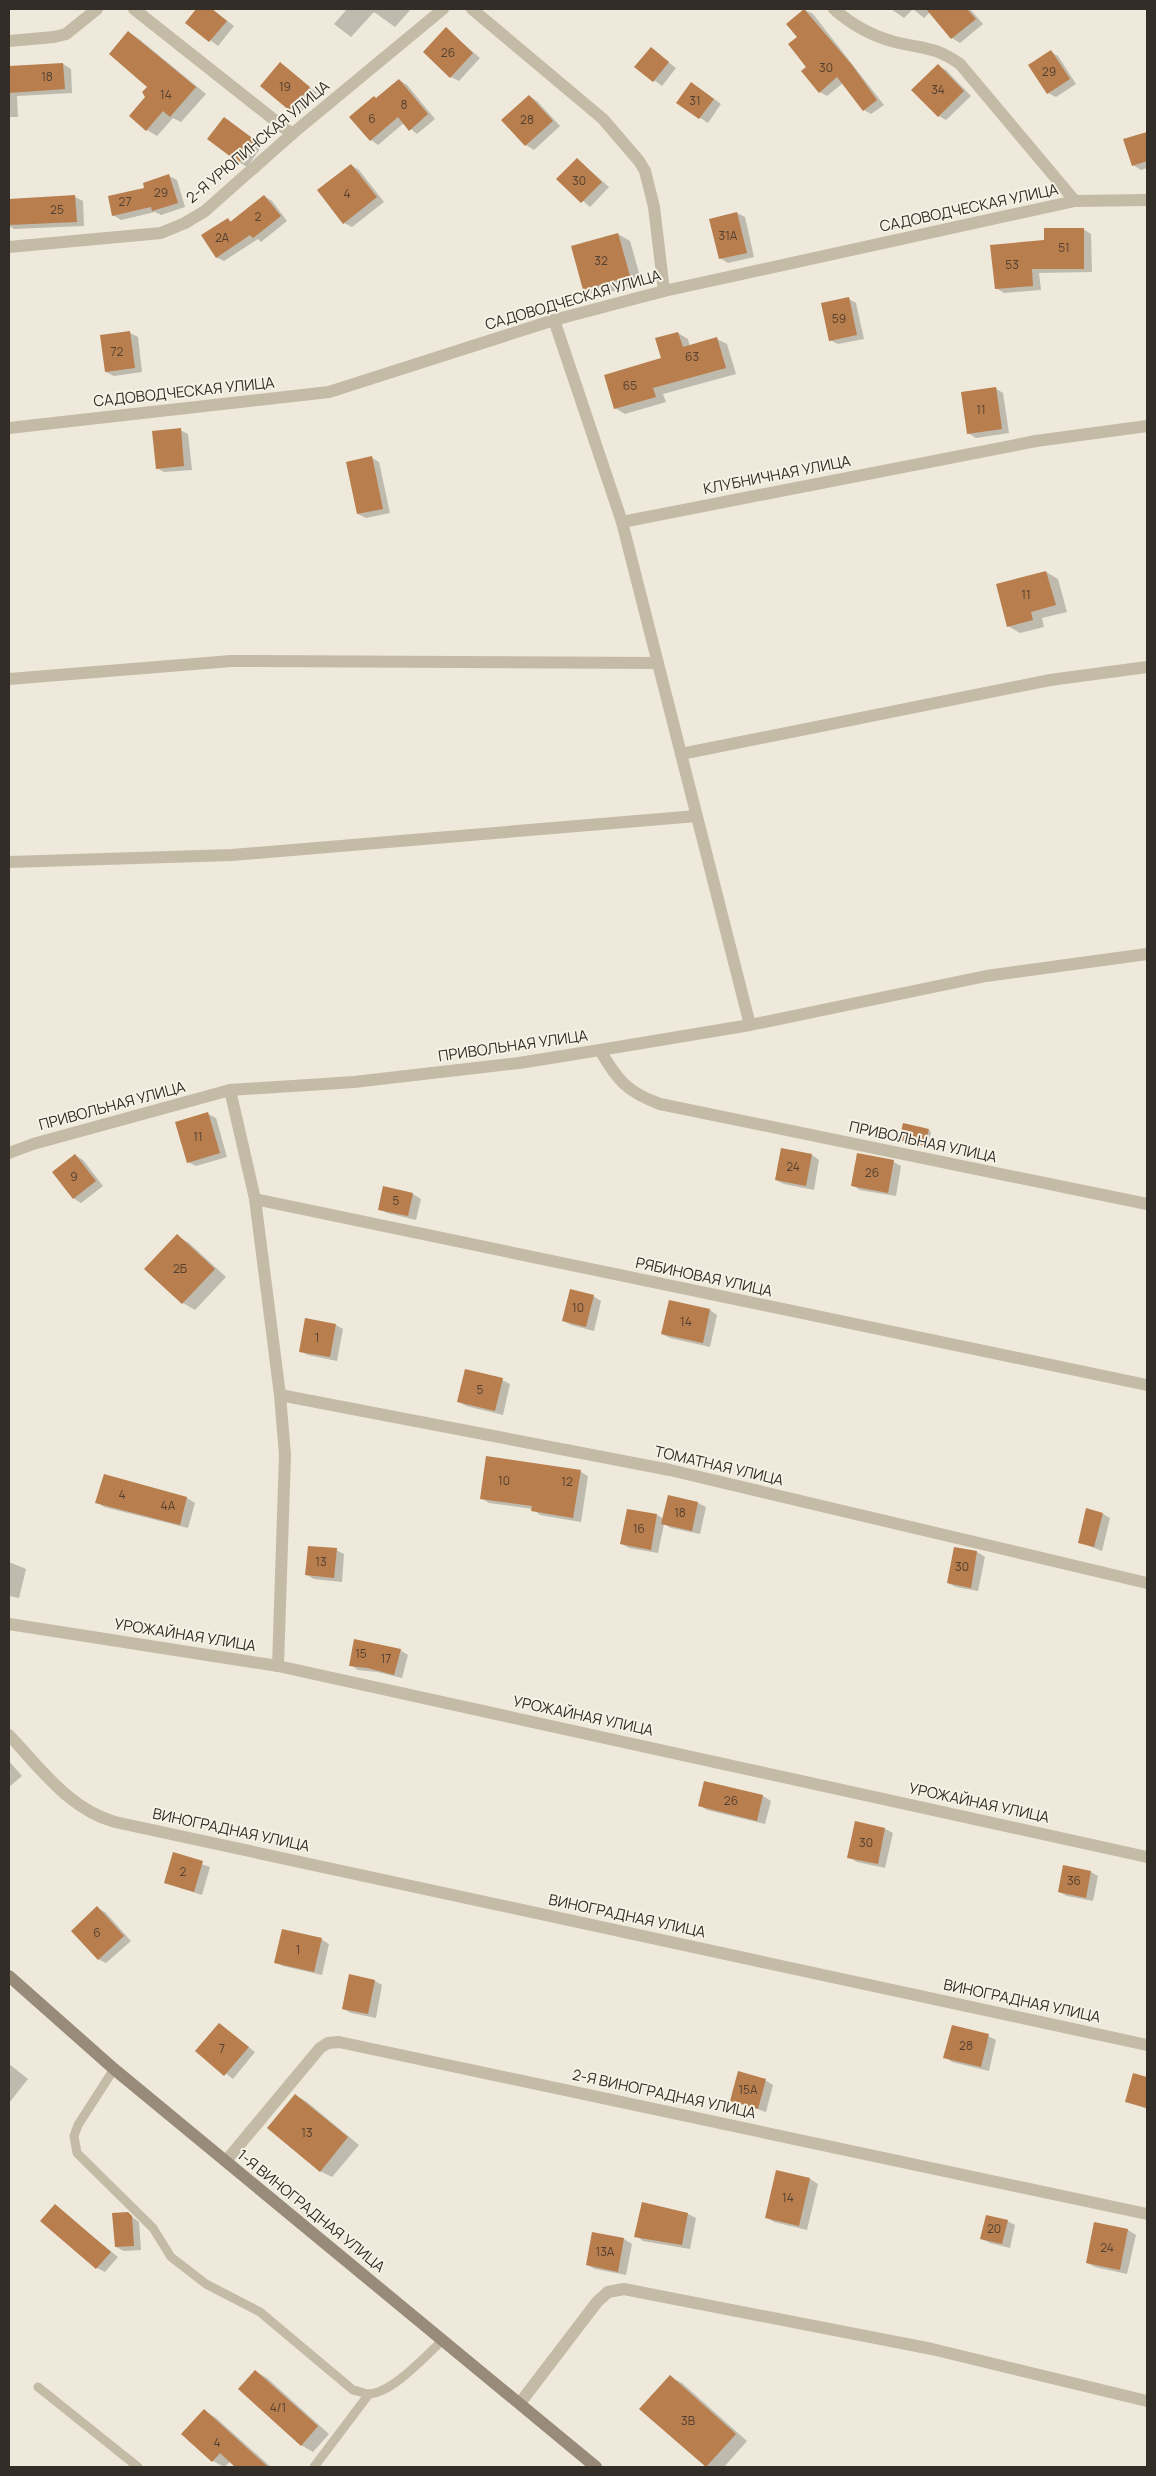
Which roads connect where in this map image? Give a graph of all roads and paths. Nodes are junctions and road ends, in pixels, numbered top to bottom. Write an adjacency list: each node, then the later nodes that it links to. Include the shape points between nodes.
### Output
1 (97, 9): 6 (street, via 66,34)
2 (134, 9): 7 (street)
3 (443, 9): 7 (street, 2-Я УРЮПИНСКАЯ УЛИЦА)
4 (472, 9): 11 (street, via 603,119 639,161 645,171 654,207)
5 (834, 9): 9 (street, via 849,22 872,34 895,42 925,46 960,64)
6 (9, 41)
7 (292, 134): 10 (street, 2-Я УРЮПИНСКАЯ УЛИЦА, via 205,211 173,229 160,233)
8 (1147, 200): 9 (street, САДОВОДЧЕСКАЯ УЛИЦА)
9 (1075, 201): 11 (street, САДОВОДЧЕСКАЯ УЛИЦА)
10 (9, 247)
11 (664, 291): 12 (street, САДОВОДЧЕСКАЯ УЛИЦА)
12 (554, 320): 14 (street, САДОВОДЧЕСКАЯ УЛИЦА, via 329,392); 15 (street)
13 (1147, 426): 15 (street, КЛУБНИЧНАЯ УЛИЦА, via 1036,441)
14 (9, 428)
15 (622, 522): 16 (street)
16 (658, 663): 18 (street, via 231,661); 19 (street)
17 (1147, 667): 19 (street, via 1050,680)
18 (9, 678)
19 (681, 754): 20 (street)
20 (697, 816): 21 (street, via 232,855); 23 (street)
21 (9, 862)
22 (1147, 954): 23 (street, via 986,976)
23 (750, 1025): 24 (street)
24 (600, 1050): 25 (street, ПРИВОЛЬНАЯ УЛИЦА, via 354,1082); 28 (street, ПРИВОЛЬНАЯ УЛИЦА, via 624,1086 639,1097 660,1104)
25 (230, 1090): 26 (street, ПРИВОЛЬНАЯ УЛИЦА); 27 (street)
26 (9, 1153)
27 (255, 1198): 29 (street, РЯБИНОВАЯ УЛИЦА); 30 (street)
28 (1147, 1204)
29 (1147, 1386)
30 (280, 1395): 31 (street, ТОМАТНАЯ УЛИЦА, via 670,1470); 33 (street, via 285,1455)
31 (1147, 1583)
32 (9, 1624): 33 (street, УРОЖАЙНАЯ УЛИЦА)
33 (278, 1666): 35 (street, УРОЖАЙНАЯ УЛИЦА)
34 (9, 1735): 37 (street, ВИНОГРАДНАЯ УЛИЦА, via 75,1804 99,1818)
35 (1147, 1857)
36 (9, 1976): 38 (main road, 1-Я ВИНОГРАДНАЯ УЛИЦА)
37 (1147, 2044)
38 (114, 2070): 39 (main road, 1-Я ВИНОГРАДНАЯ УЛИЦА); 43 (lane, via 78,2125 74,2136 77,2153 153,2228 171,2257 206,2284 260,2312 353,2390)
39 (226, 2161): 40 (street, 2-Я ВИНОГРАДНАЯ УЛИЦА, via 320,2048 339,2042); 41 (main road, 1-Я ВИНОГРАДНАЯ УЛИЦА)
40 (1147, 2214)
41 (443, 2340): 43 (lane, via 392,2385); 45 (main road, 1-Я ВИНОГРАДНАЯ УЛИЦА)
42 (38, 2387): 46 (lane)
43 (369, 2394): 47 (lane)
44 (1147, 2401): 45 (street, via 932,2349 624,2289 608,2292 597,2302)
45 (520, 2403): 48 (main road, 1-Я ВИНОГРАДНАЯ УЛИЦА)
46 (138, 2467)
47 (314, 2467)
48 (596, 2467)

